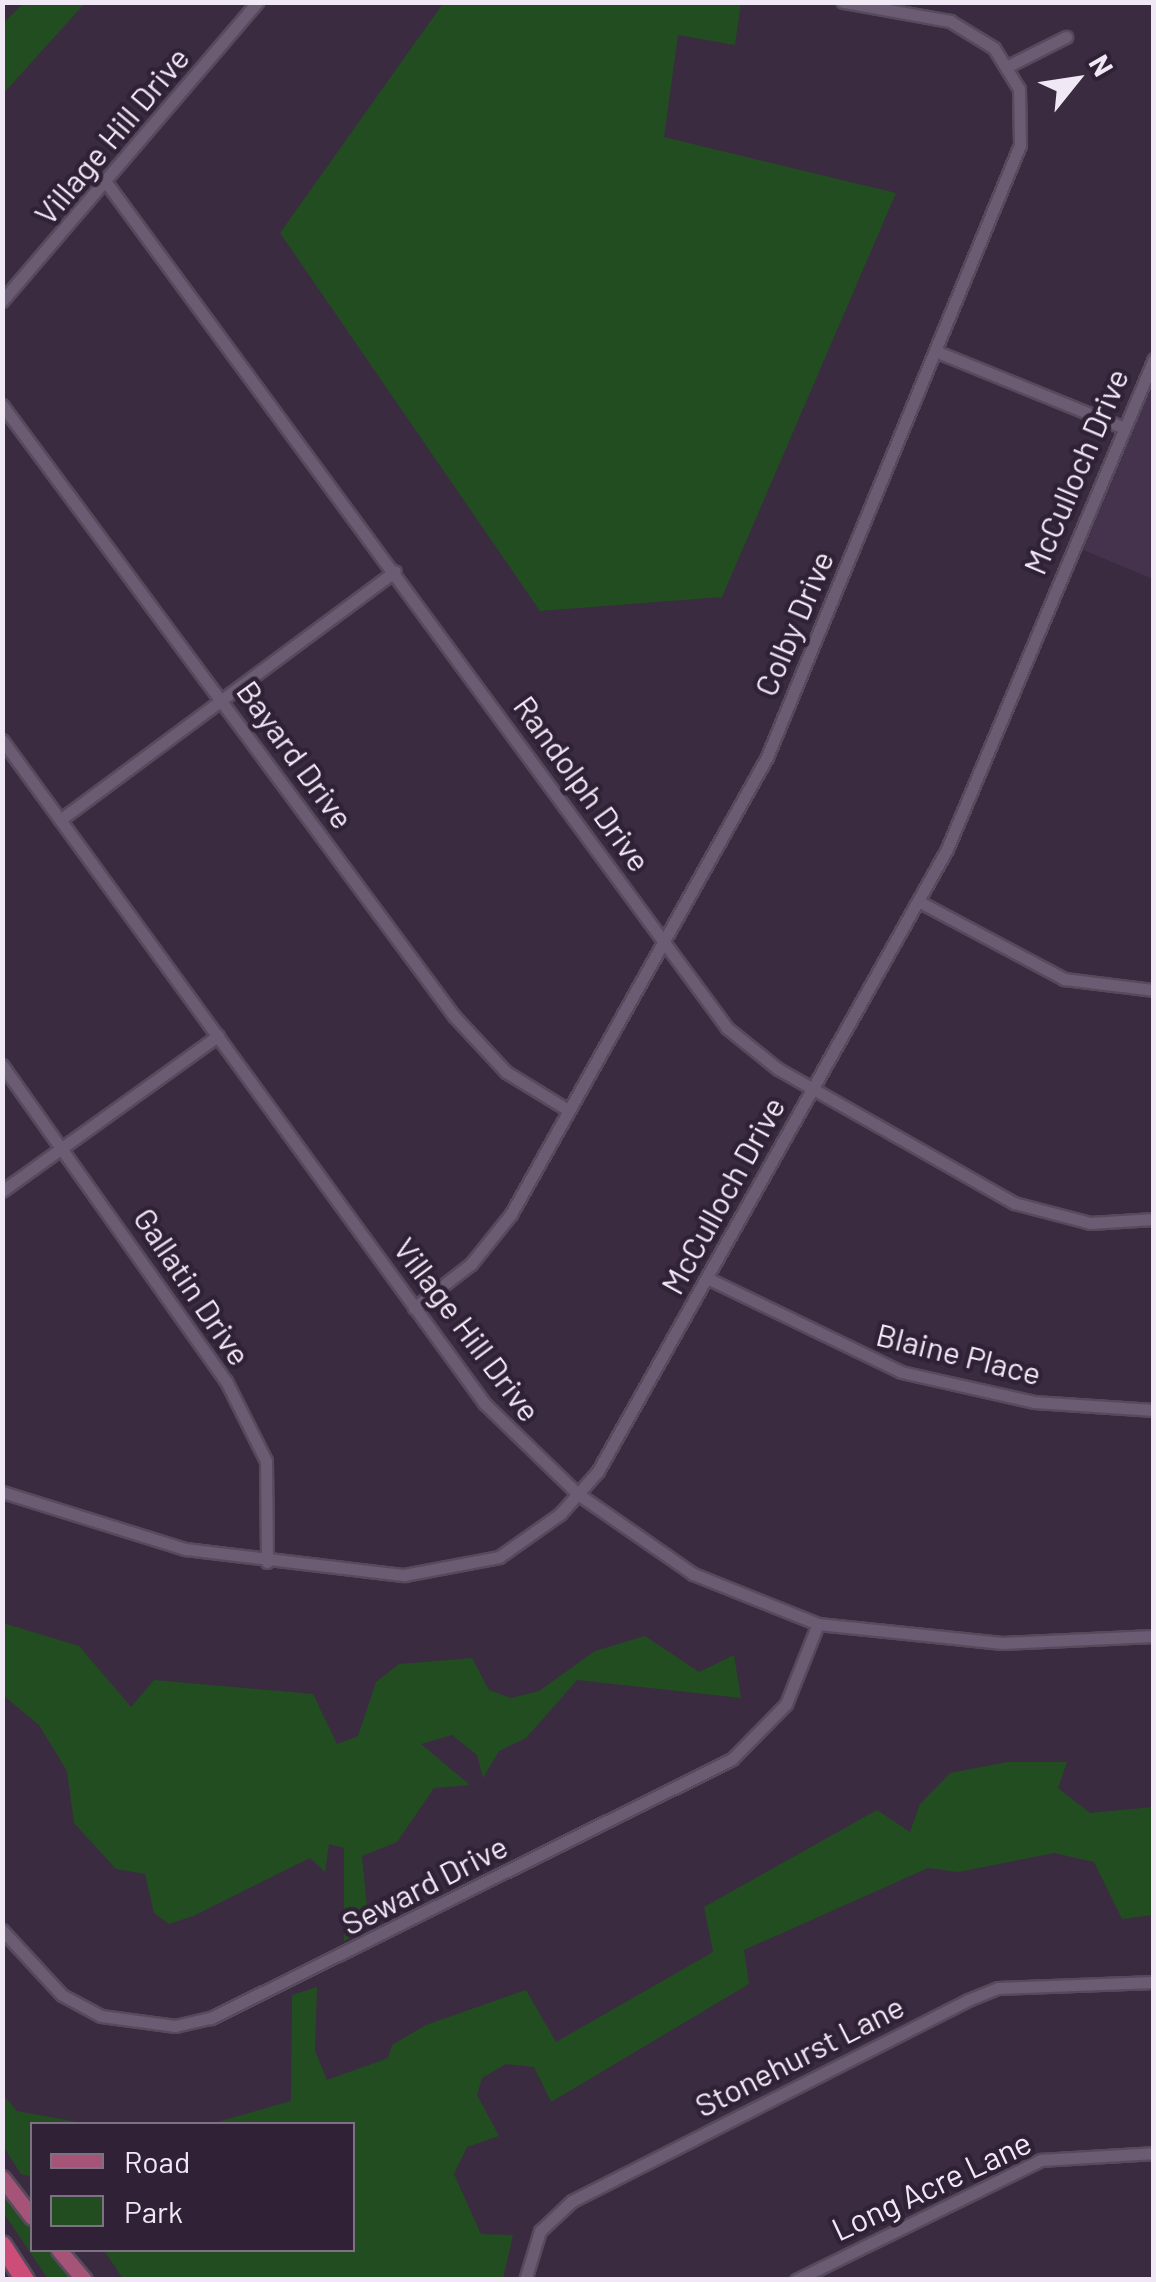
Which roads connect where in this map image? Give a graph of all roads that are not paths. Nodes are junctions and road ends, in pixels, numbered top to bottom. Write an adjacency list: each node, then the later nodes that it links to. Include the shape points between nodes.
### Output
1 (257, 2): 5 (street, Village Hill Drive)
2 (843, 2): 4 (street, via 950,21)
3 (1066, 37): 4 (street)
4 (1008, 66): 7 (street, Colby Drive, via 1022,106 1020,146)
5 (108, 185): 6 (street, Village Hill Drive); 11 (street, Randolph Drive)
6 (2, 301)
7 (936, 351): 10 (street); 16 (street, Colby Drive, via 767,757)
8 (1154, 359): 10 (street, McCulloch Drive)
9 (2, 405): 12 (street, Bayard Drive)
10 (1120, 426): 15 (street, McCulloch Drive)
11 (395, 571): 12 (street); 16 (street, Randolph Drive)
12 (222, 699): 14 (street); 21 (street, Bayard Drive, via 454,1016 506,1072)
13 (2, 740): 14 (street, Village Hill Drive)
14 (60, 820): 18 (street, Village Hill Drive)
15 (918, 901): 17 (street, via 1064,980); 20 (street, McCulloch Drive)
16 (664, 940): 20 (street, Randolph Drive, via 727,1028); 21 (street, Colby Drive)
17 (1154, 990)
18 (218, 1036): 22 (street); 26 (street, Village Hill Drive)
19 (2, 1065): 22 (street, Gallatin Drive)
20 (810, 1088): 24 (street, Randolph Drive, via 1014,1204 1090,1223); 25 (street, McCulloch Drive)
21 (568, 1110): 26 (street, Colby Drive, via 492,1241)
22 (62, 1147): 23 (street); 30 (street, Gallatin Drive, via 198,1336 266,1462)
23 (2, 1190)
24 (1154, 1220)
25 (709, 1278): 27 (street, Blaine Place, via 901,1372 1034,1402); 29 (street, McCulloch Drive)
26 (414, 1308): 29 (street, Village Hill Drive, via 514,1438)
27 (1154, 1410)
28 (2, 1492): 30 (street, McCulloch Drive, via 185,1550)
29 (578, 1494): 30 (street, McCulloch Drive, via 538,1534 471,1568 404,1575); 31 (street, Village Hill Drive, via 693,1574)
30 (267, 1562)
31 (818, 1624): 32 (street, Village Hill Drive, via 1002,1643); 33 (street, Seward Drive, via 786,1704 732,1759 211,2018 176,2026 101,2016 52,1986)
32 (1154, 1636)
33 (2, 1930)
34 (1154, 1982): 42 (street, Stonehurst Lane, via 998,1988 968,2000 572,2201 540,2231)
35 (1154, 2153): 43 (street, Long Acre Lane, via 1040,2160)
36 (2, 2178): 37 (main road)
37 (30, 2214)
38 (2, 2245): 40 (highway)
39 (60, 2252): 41 (main road)
40 (25, 2280)
41 (84, 2280)
42 (525, 2280)
43 (796, 2280)

